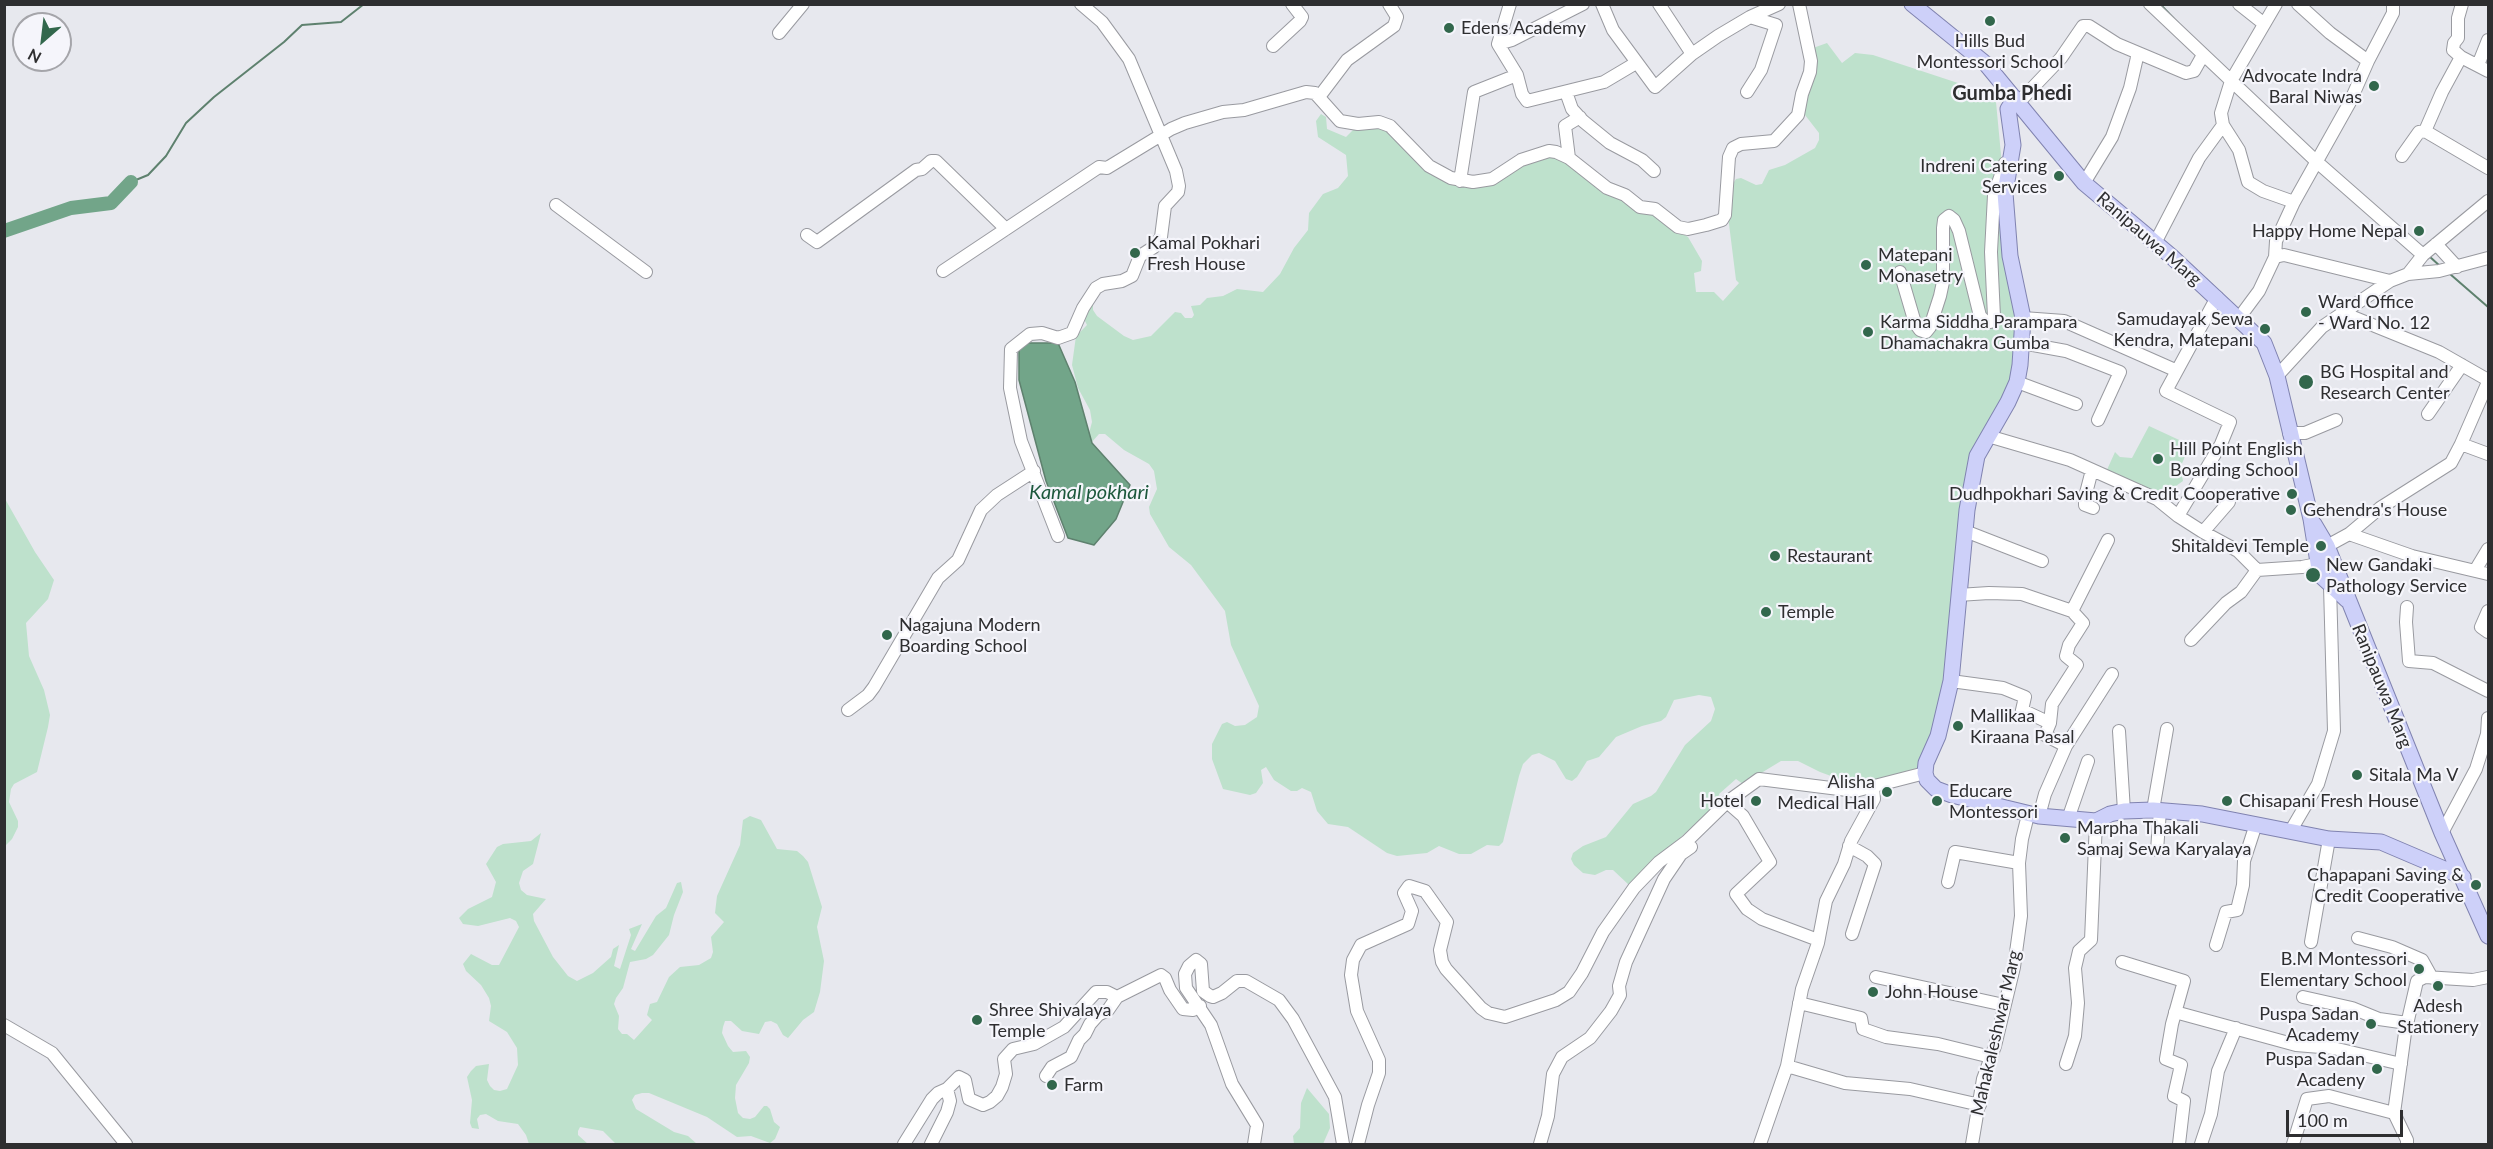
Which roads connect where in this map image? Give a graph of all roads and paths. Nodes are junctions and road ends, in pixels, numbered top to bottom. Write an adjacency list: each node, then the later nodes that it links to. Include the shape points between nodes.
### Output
1 (803, 4): 20 (street)
2 (1292, 4): 23 (street, via 1302,17)
3 (1389, 4): 35 (street, via 1397,17 1394,26 1347,60)
4 (1510, 4): 22 (street)
5 (1583, 4): 22 (street)
6 (1602, 4): 29 (street, via 1613,30)
7 (1659, 4): 25 (street)
8 (1779, 4): 18 (street)
9 (1799, 4): 43 (street, via 1810,61 1798,115 1774,141 1741,144 1731,152 1722,220 1694,228 1678,227 1655,209 1640,207 1607,188)
10 (2150, 4): 26 (street)
11 (2239, 4): 19 (street)
12 (2276, 4): 19 (street)
13 (2298, 4): 28 (street)
14 (2393, 4): 28 (street, via 2393,13)
15 (2462, 4): 27 (street, via 2458,38 2453,46)
16 (1084, 6): 40 (street, via 1102,22 1129,59)
17 (1923, 8): 36 (main road, Ranipauwa Marg, via 1986,64)
18 (1750, 17): 25 (street); 34 (street, via 1776,26 1761,70)
19 (2263, 22): 32 (street)
20 (779, 33)
21 (2488, 40): 30 (street)
22 (1498, 44): 31 (street)
23 (1273, 46)
24 (2139, 53): 26 (street, via 2191,74); 36 (street, via 2083,26 2061,58); 48 (street, via 2112,138)
25 (1692, 54): 29 (street, via 1655,87)
26 (2203, 55): 32 (street)
27 (2462, 57): 30 (street); 39 (street)
28 (2368, 61): 44 (street)
29 (1636, 63): 33 (street, via 1604,82)
30 (2483, 68)
31 (1517, 75): 33 (street, via 1527,101); 47 (street, via 1474,92)
32 (2231, 81): 38 (street, via 2221,113); 44 (street)
33 (1566, 92): 37 (street, via 1572,109)
34 (1747, 92)
35 (1319, 97): 40 (street, via 1311,92 1299,93 1185,123); 47 (street, via 1340,121 1390,126 1429,166)
36 (2017, 100): 41 (main road, via 2008,110); 48 (main road, Ranipauwa Marg)
37 (1580, 117): 43 (street, via 1565,126); 46 (street)
38 (2223, 125): 50 (street, via 2239,150 2248,182); 54 (street, via 2199,158)
39 (2425, 130): 42 (street, via 2419,132); 45 (street)
40 (1162, 136): 52 (street, via 1107,168 1099,167); 84 (street, via 1179,186 1165,206 1161,237 1154,247 1140,256 1130,278 1096,288 1072,333 1058,338 1030,334 1011,349 1013,409)
41 (2013, 145): 62 (street, via 1994,195 1991,322 1980,316 1959,231 1949,216 1943,228 1943,282 1926,332 1915,323); 67 (main road, via 2005,193 2010,256)
42 (2402, 156)
43 (1569, 158): 47 (street, via 1549,151 1521,160 1492,179)
44 (2317, 162): 50 (street); 56 (street)
45 (2488, 168)
46 (1654, 171)
47 (1460, 181)
48 (2084, 183): 54 (main road, Ranipauwa Marg)
49 (2488, 201): 55 (street)
50 (2294, 202): 57 (street, via 2276,241)
51 (556, 205): 61 (street)
52 (1006, 230): 53 (street, via 936,161 931,161 817,242); 60 (street)
53 (807, 235)
54 (2155, 243): 65 (main road, Ranipauwa Marg)
55 (2436, 244): 56 (street); 59 (street)
56 (2423, 255): 63 (street)
57 (2275, 257): 64 (street, via 2284,255); 68 (street, via 2259,291)
58 (2488, 258): 59 (street)
59 (2457, 267): 63 (street)
60 (943, 271)
61 (646, 272)
62 (1900, 272)
63 (2408, 274): 64 (street)
64 (2390, 281): 66 (street)
65 (2217, 297): 68 (main road, Ranipauwa Marg); 71 (street)
66 (2343, 313): 70 (street, via 2399,334); 72 (street, via 2322,327)
67 (2023, 318): 69 (main road); 71 (street, via 2064,321)
68 (2239, 318): 72 (main road, Ranipauwa Marg, via 2264,343)
69 (2022, 343): 74 (main road); 77 (street, via 2066,351 2120,372)
70 (2462, 365): 73 (street); 76 (street)
71 (2175, 370): 87 (street, via 2166,391 2230,422)
72 (2277, 376): 79 (main road, Ranipauwa Marg)
73 (2488, 381): 81 (street)
74 (2017, 382): 75 (street); 80 (main road)
75 (2076, 404)
76 (2428, 414)
77 (2098, 420)
78 (2336, 420): 79 (street, via 2305,432)
79 (2289, 433): 88 (main road, Ranipauwa Marg)
80 (1988, 436): 83 (street); 89 (main road, via 1977,456)
81 (2461, 444): 82 (street); 91 (street, via 2451,463 2380,508)
82 (2488, 454)
83 (2092, 470): 86 (street, via 2085,505); 87 (street, via 2157,499)
84 (1034, 471): 92 (street); 112 (street, via 981,510 958,560 938,578 874,687)
85 (2229, 502): 90 (street)
86 (2093, 508)
87 (2178, 516): 90 (street)
88 (2311, 519): 94 (main road, Ranipauwa Marg); 97 (main road)
89 (1965, 531): 96 (street); 102 (main road)
90 (2203, 532): 99 (street, via 2238,551)
91 (2349, 534): 94 (street); 98 (street, via 2412,556)
92 (1058, 536)
93 (2108, 540): 105 (street)
94 (2327, 546): 103 (main road, Ranipauwa Marg)
95 (2488, 549): 98 (street)
96 (2042, 561)
97 (2317, 564): 99 (street); 101 (main road, via 2320,575)
98 (2476, 569): 100 (street)
99 (2257, 570): 108 (street, via 2241,592)
100 (2488, 574)
101 (2330, 586): 103 (main road); 129 (street, via 2334,731 2318,784)
102 (1958, 595): 105 (street, via 2022,594); 110 (main road)
103 (2347, 600): 130 (main road, Ranipauwa Marg)
104 (2407, 607): 111 (street, via 2409,661 2433,663)
105 (2072, 610): 114 (street, via 2083,623 2066,656 2077,665 2052,704)
106 (2488, 611): 107 (street, via 2481,627)
107 (2488, 633)
108 (2190, 640)
109 (2112, 674): 117 (street, Mahakaleshwar Marg)
110 (1951, 681): 114 (street, via 2017,694 2026,699 2022,710); 119 (main road, via 1944,717)
111 (2488, 692)
112 (848, 710)
113 (2488, 718): 130 (street, via 2476,769)
114 (2050, 723): 117 (street, via 2045,735)
115 (2167, 729): 123 (street)
116 (2119, 731): 122 (street)
117 (2066, 746): 124 (street, Mahakaleshwar Marg)
118 (2088, 762): 125 (street)
119 (1924, 773): 120 (street); 124 (main road, via 1936,789)
120 (1873, 787): 121 (street, via 1855,791 1768,778 1759,779); 132 (street, via 1874,799)
121 (1727, 802): 127 (street); 140 (street, via 1743,816 1770,862 1736,894 1762,919)
122 (2124, 811): 123 (main road); 126 (main road)
123 (2156, 811): 128 (main road); 133 (street)
124 (2034, 816): 125 (main road); 134 (street, Mahakaleshwar Marg, via 2022,839)
125 (2068, 819): 126 (main road)
126 (2096, 821): 157 (street, via 2091,940 2079,951 2075,968 2075,1036)
127 (1704, 824): 169 (street, via 1634,888 1569,992 1506,1017 1481,1008 1446,969 1440,950 1447,922 1425,891 1409,886 1404,893 1412,911 1408,924 1361,945 1353,960 1351,975 1357,1011 1379,1060 1379,1073); 170 (street, via 1696,844 1681,854 1664,879 1626,962 1620,995 1611,1011 1590,1038 1562,1057 1553,1074)
128 (2256, 824): 129 (main road); 142 (street, via 2244,861 2237,909 2226,912)
129 (2290, 832): 131 (main road)
130 (2442, 833): 135 (main road, Ranipauwa Marg)
131 (2329, 838): 135 (main road, via 2381,842); 141 (street)
132 (1849, 846): 137 (street, via 1875,864); 140 (street, via 1826,901)
133 (2157, 850)
134 (2019, 864): 136 (street, via 1955,852); 150 (street, Mahakaleshwar Marg, via 2019,926 2012,979)
135 (2463, 878): 138 (main road, Ranipauwa Marg)
136 (1948, 882)
137 (1852, 934)
138 (2488, 936)
139 (2358, 938): 146 (street, via 2422,960)
140 (1818, 940): 149 (street)
141 (2311, 942)
142 (2216, 945)
143 (2122, 962): 152 (street, via 2184,981)
144 (1876, 977): 150 (street)
145 (2488, 977): 146 (street)
146 (2432, 978): 153 (street, via 2417,981)
147 (1117, 997): 151 (street, via 1161,975 1183,1009); 160 (street, via 1090,1024 1071,1057 1052,1067); 161 (street, via 1096,992 1064,1027 1034,1044 1013,1049 1004,1059 1006,1074 1002,1087 990,1102 983,1105 969,1099 964,1080 959,1077)
148 (2303, 997): 153 (street)
149 (1799, 1003): 156 (street, via 1861,1018 1863,1029 1886,1036); 159 (street)
150 (2004, 1005): 156 (street, Mahakaleshwar Marg)
151 (1200, 1006): 167 (street, via 1232,1084 1257,1125); 168 (street, via 1184,981 1189,966 1196,960 1201,964 1203,991 1210,996 1217,996 1238,981 1246,981 1279,1000 1335,1096)
152 (2175, 1012): 155 (street); 173 (street, via 2166,1059 2181,1065 2174,1096 2184,1101)
153 (2407, 1023): 158 (street)
154 (4, 1026): 164 (street, via 52,1053)
155 (2236, 1028): 158 (street, via 2296,1045 2333,1048); 174 (street, via 2218,1071)
156 (1991, 1057): 162 (street, Mahakaleshwar Marg)
157 (2066, 1064)
158 (2401, 1065): 163 (street)
159 (1787, 1066): 162 (street, via 1845,1083 1910,1089); 171 (street)
160 (1046, 1076)
161 (946, 1089): 165 (street, via 932,1099); 166 (street, via 950,1101 947,1112)
162 (1980, 1105): 172 (street, Mahakaleshwar Marg)
163 (2394, 1113): 176 (street, via 2329,1096 2307,1099); 177 (street)
164 (126, 1144)
165 (904, 1144)
166 (931, 1144)
167 (1254, 1144)
168 (1343, 1144)
169 (1358, 1144)
170 (1540, 1144)
171 (1760, 1144)
172 (1972, 1144)
173 (2179, 1144)
174 (2201, 1144): 175 (street)
175 (2208, 1144)
176 (2293, 1144)
177 (2408, 1144)

